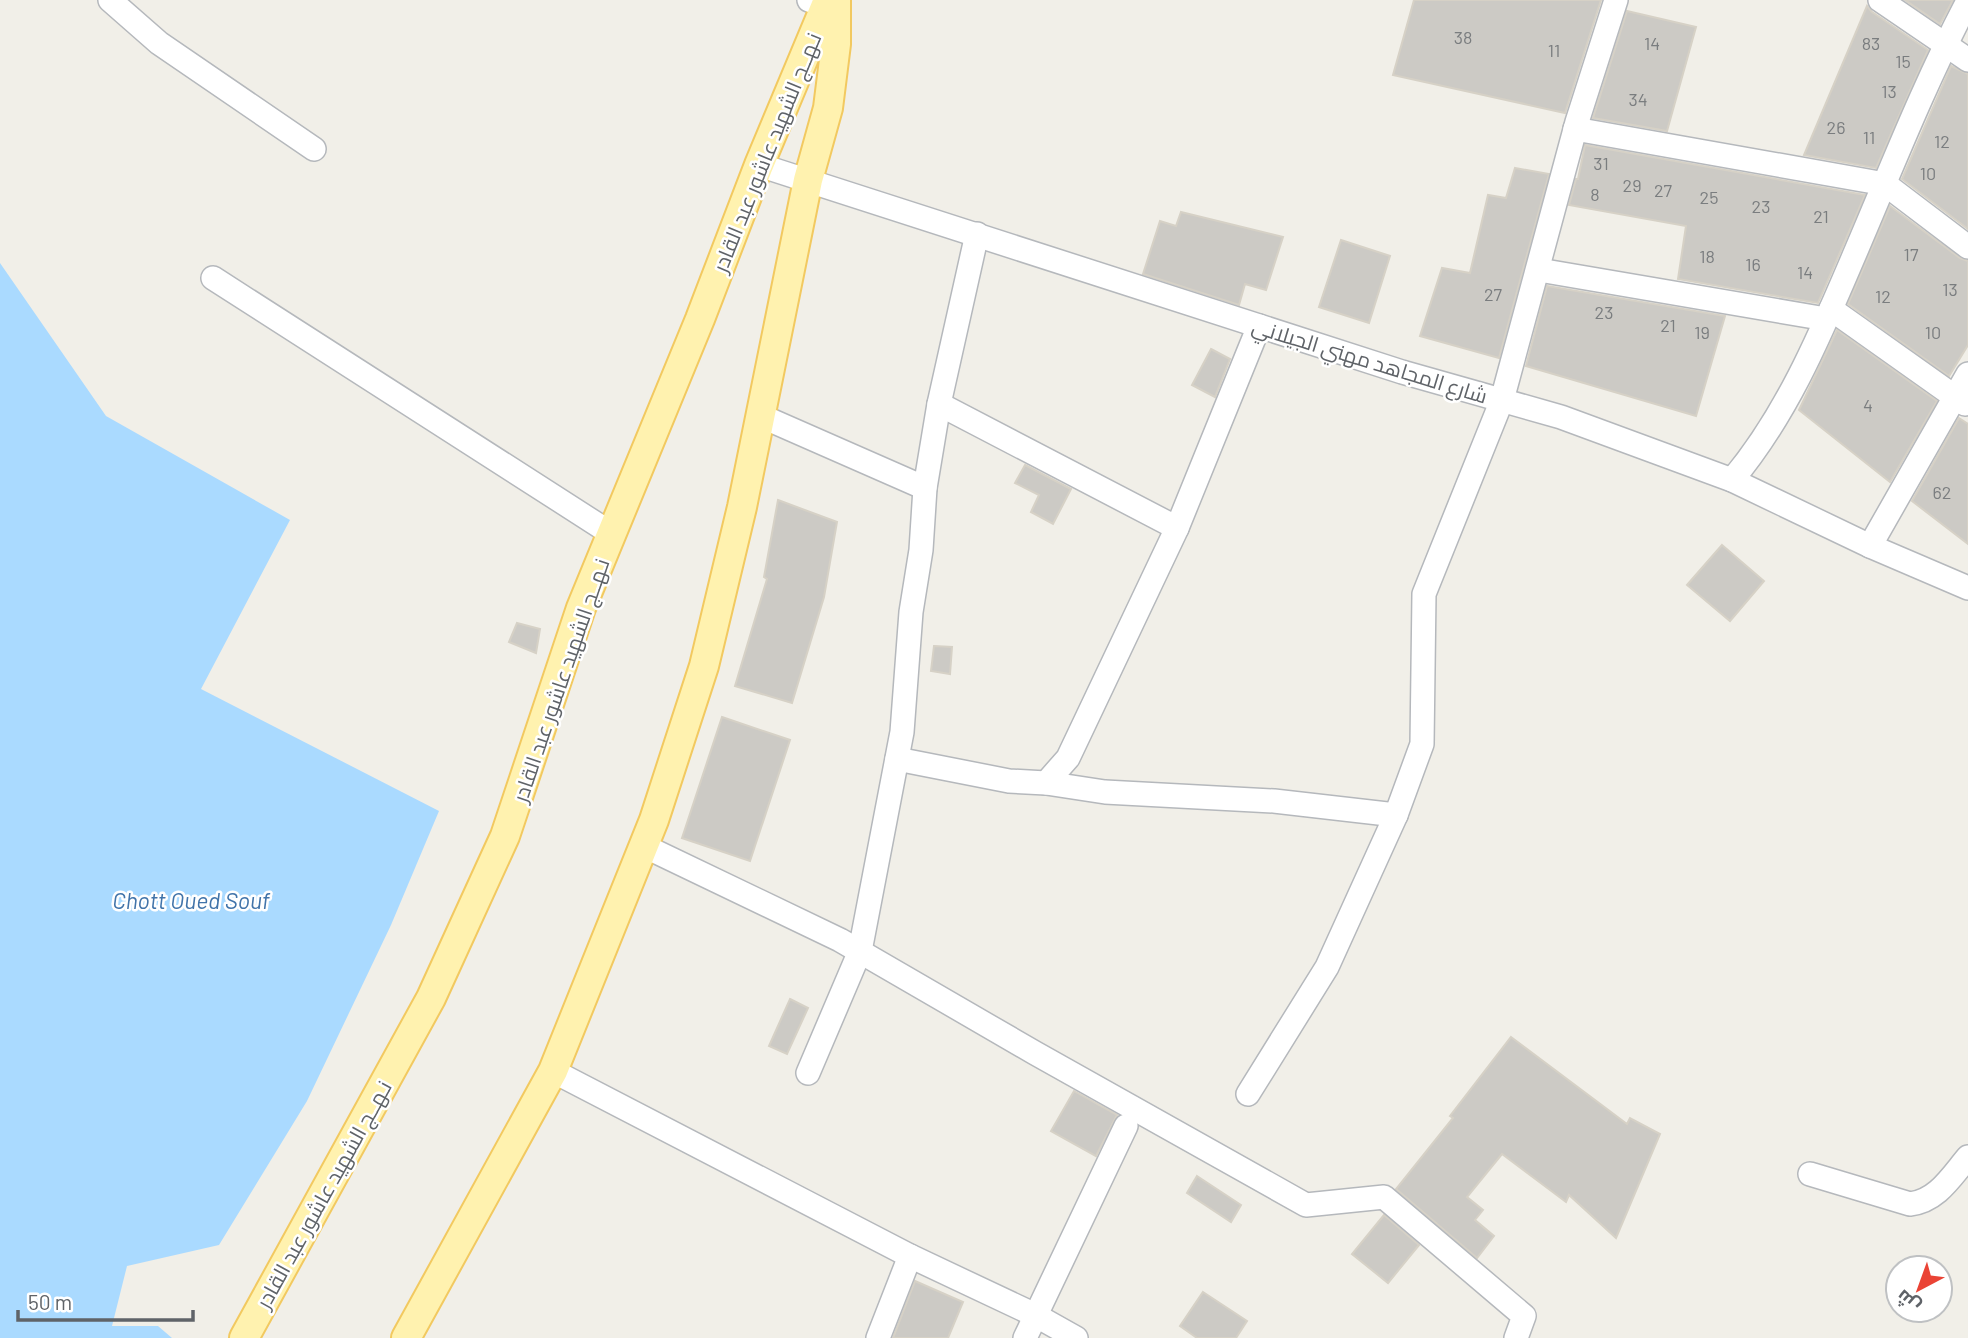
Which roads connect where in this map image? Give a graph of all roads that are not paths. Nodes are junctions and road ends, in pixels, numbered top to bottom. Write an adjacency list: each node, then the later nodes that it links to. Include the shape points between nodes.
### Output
1 (110, 0): 9 (street, via 159,43)
2 (1616, 0): 8 (street)
3 (1880, 0): 6 (street)
4 (1968, 1): 6 (street)
5 (824, 2): 10 (main road, نـهــج الشهيد عاشور عبد القادر); 11 (main road, نـهــج الشهيد عاشور عبد القادر, via 833,74)
6 (1945, 44): 7 (street); 12 (street)
7 (1968, 60)
8 (1575, 129): 12 (street); 15 (street)
9 (314, 149)
10 (759, 165): 11 (street, شارع المجاهد مهني الجيلاني); 27 (main road, نـهــج الشهيد عاشور عبد القادر)
11 (808, 180): 13 (street, شارع المجاهد مهني الجيلاني); 23 (main road, نـهــج الشهيد عاشور عبد القادر)
12 (1885, 184): 14 (street); 17 (street)
13 (977, 234): 18 (street, شارع المجاهد مهني الجيلاني); 22 (street)
14 (1968, 247)
15 (1539, 270): 17 (street); 20 (street)
16 (213, 278): 27 (street)
17 (1829, 314): 21 (street); 24 (street, via 1774,424)
18 (1259, 326): 20 (street, شارع المجاهد مهني الجيلاني); 26 (street)
19 (1968, 374): 21 (street)
20 (1502, 400): 24 (street, شارع المجاهد مهني الجيلاني); 32 (street, via 1424,594 1422,744)
21 (1962, 401): 28 (street)
22 (939, 404): 25 (street); 26 (street)
23 (761, 416): 25 (street); 33 (main road, نـهــج الشهيد عاشور عبد القادر, via 704,666)
24 (1731, 480): 28 (street, شارع المجاهد مهني الجيلاني)
25 (926, 488): 30 (street)
26 (1177, 528): 31 (street, via 1068,758)
27 (612, 534): 43 (main road, نـهــج الشهيد عاشور عبد القادر, via 581,608 505,836 431,998)
28 (1870, 546): 29 (street, شارع المجاهد مهني الجيلاني)
29 (1968, 588)
30 (897, 759): 31 (street, via 1009,781); 34 (street)
31 (1046, 783): 32 (street)
32 (1396, 816): 37 (street, via 1327,967)
33 (644, 846): 34 (street); 35 (main road, نـهــج الشهيد عاشور عبد القادر)
34 (860, 951): 36 (street); 48 (street, via 1306,1205 1384,1197 1524,1316)
35 (553, 1071): 41 (street); 44 (main road, نـهــج الشهيد عاشور عبد القادر)
36 (808, 1073)
37 (1248, 1094)
38 (1126, 1126): 42 (street)
39 (1968, 1157): 40 (street, via 1923,1203 1910,1204)
40 (1810, 1174)
41 (910, 1256): 42 (street); 45 (street)
42 (1035, 1315): 46 (street); 47 (street)
43 (244, 1338)
44 (406, 1338)
45 (878, 1338)
46 (1025, 1338)
47 (1076, 1338)
48 (1516, 1338)

